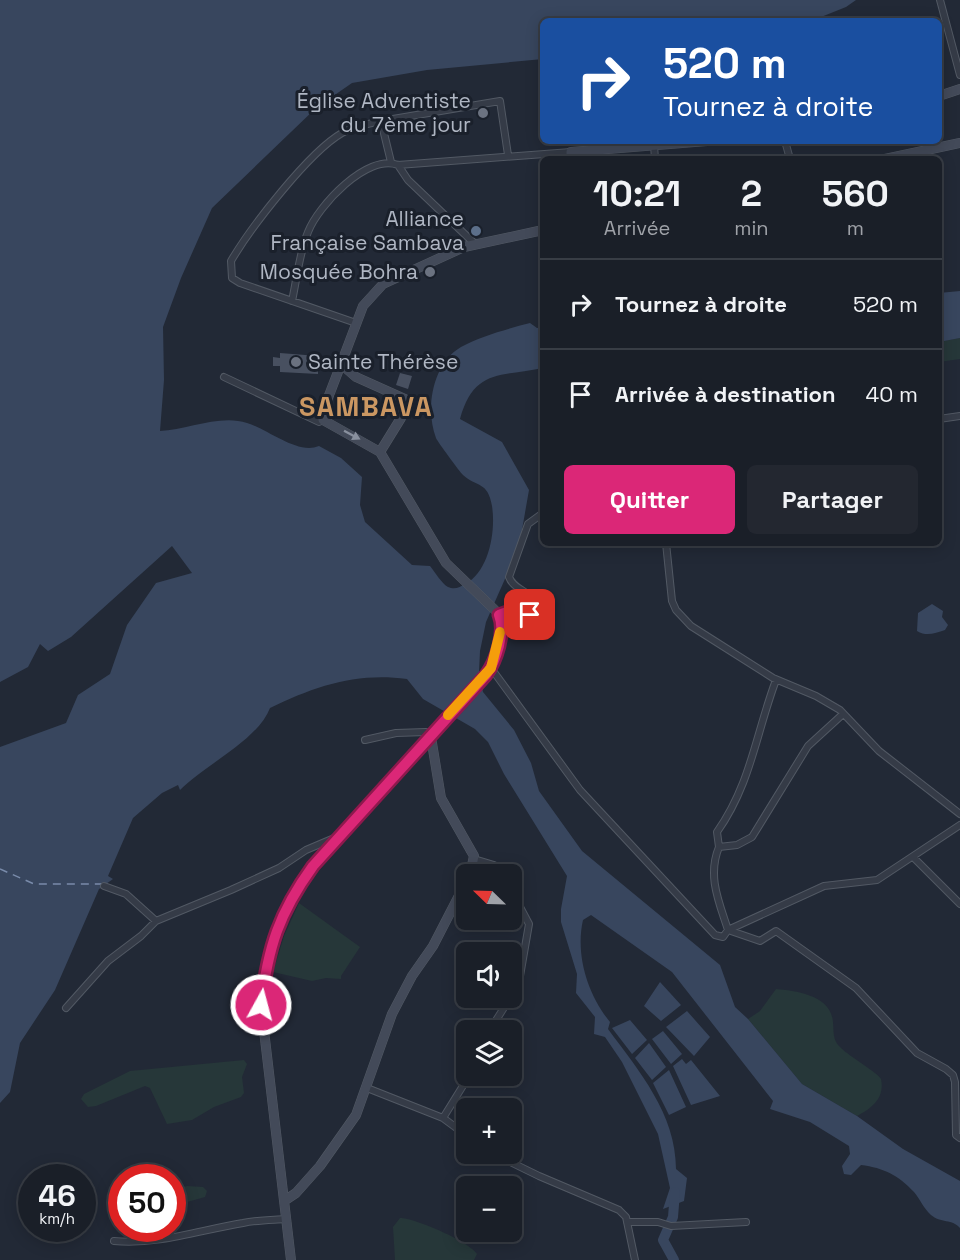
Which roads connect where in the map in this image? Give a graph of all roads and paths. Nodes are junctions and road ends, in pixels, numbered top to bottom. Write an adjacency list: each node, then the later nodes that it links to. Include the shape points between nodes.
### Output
1 (940, 0): 2 (street)
2 (960, 75)
3 (960, 90): 4 (main road)
4 (942, 95)
5 (381, 121): 9 (street, via 500,100); 13 (street); 17 (street, via 358,126 328,142 291,180 231,261 232,278)
6 (960, 143): 12 (main road)
7 (667, 144): 8 (main road)
8 (654, 145): 10 (main road); 11 (street)
9 (508, 155): 10 (street); 14 (street)
10 (571, 155)
11 (655, 156)
12 (899, 156)
13 (391, 162): 14 (street); 17 (street, via 360,172 313,220 304,242)
14 (398, 165): 16 (street, via 408,180)
15 (540, 231): 16 (main road)
16 (475, 244): 18 (main road, via 383,284 363,306)
17 (292, 301): 18 (street)
18 (356, 323): 19 (main road)
19 (341, 364): 23 (main road); 24 (main road, via 356,377 405,399 401,418)
20 (224, 377): 23 (street, via 319,422)
21 (960, 416): 22 (street)
22 (942, 419)
23 (323, 420): 24 (main road, one-way to 24)
24 (380, 453): 27 (main road, via 436,549)
25 (540, 515): 27 (street, via 528,524 509,577 514,587 534,601 528,619 507,612)
26 (666, 546): 29 (street, via 676,610 691,626)
27 (498, 614): 28 (main road, via 500,635)
28 (488, 672): 31 (main road); 46 (street, via 580,790 715,935 723,937)
29 (776, 680): 30 (street, via 816,696); 36 (street, via 751,767 735,805 717,832)
30 (843, 714): 33 (street, via 879,751); 36 (street, via 808,746 752,837 737,845)
31 (431, 736): 32 (street, via 426,732 396,733); 35 (main road); 38 (main road, via 441,798 469,843)
32 (365, 740)
33 (960, 814)
34 (960, 825): 37 (street)
35 (341, 836): 45 (street, via 314,846 279,868); 55 (main road, via 313,866 284,910 265,969 261,1005)
36 (719, 847): 46 (street, via 713,886)
37 (914, 858): 43 (street); 46 (street, via 877,880 824,886)
38 (474, 860): 39 (main road); 40 (street)
39 (473, 864)
40 (490, 864)
41 (104, 886): 45 (street, via 132,898)
42 (456, 901): 50 (main road, via 392,1014)
43 (960, 904)
44 (522, 911): 47 (street, via 529,924)
45 (156, 921): 48 (street, via 108,962)
46 (728, 930): 53 (street, via 760,941 776,931 856,988 916,1053 952,1075 956,1082 956,1135)
47 (522, 964)
48 (66, 1008)
49 (463, 1086): 51 (street)
50 (367, 1088): 51 (street); 55 (main road, via 343,1136 296,1193)
51 (443, 1118): 52 (street)
52 (456, 1128)
53 (960, 1138)
54 (514, 1164): 57 (street, via 619,1210)
55 (284, 1201): 56 (main road)
56 (285, 1219): 59 (street); 60 (main road)
57 (627, 1222): 58 (street, via 670,1226); 61 (street)
58 (746, 1222)
59 (186, 1236)
60 (291, 1260)
61 (634, 1260)

